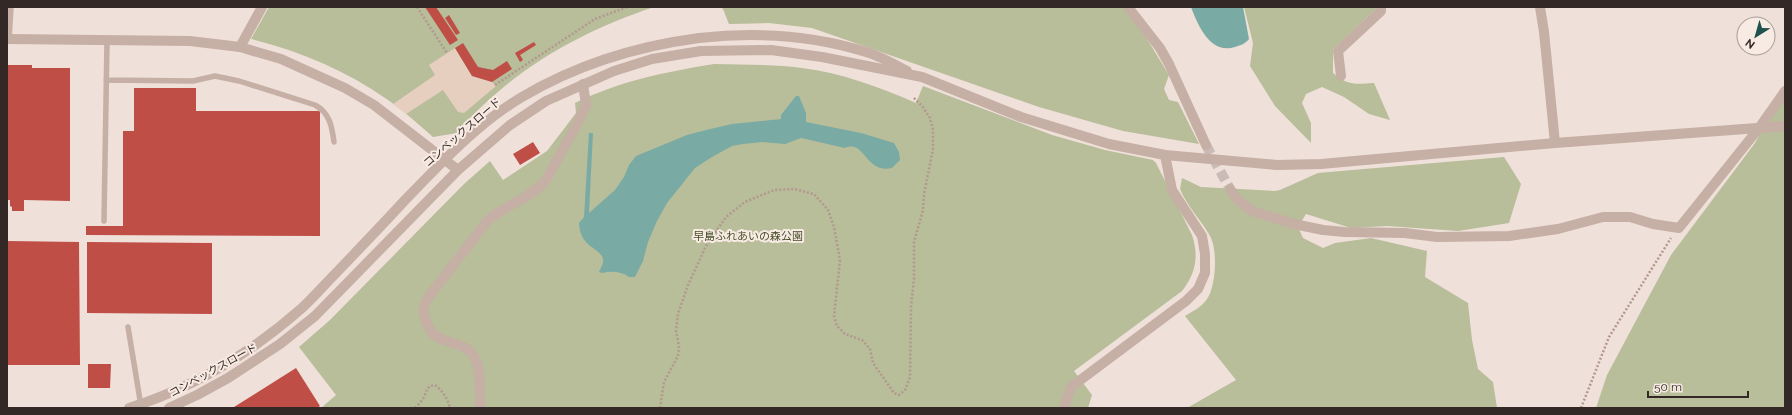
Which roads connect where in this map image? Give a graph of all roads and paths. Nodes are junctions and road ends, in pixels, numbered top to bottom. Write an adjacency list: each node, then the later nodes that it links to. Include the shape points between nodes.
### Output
1 (11, 7): 8 (lane)
2 (262, 7): 10 (street)
3 (416, 7): 11 (path)
4 (627, 7): 16 (path, via 595,19)
5 (1128, 7): 23 (street, via 1160,48)
6 (1381, 7): 12 (street, via 1381,11 1338,51)
7 (1540, 7): 22 (street)
8 (8, 40): 9 (street)
9 (107, 41): 10 (street, via 190,41); 14 (lane)
10 (240, 47): 25 (street, via 281,59 345,88 374,105)
11 (447, 53)
12 (1342, 76)
13 (922, 78): 15 (street, コンベックスロード, via 822,57 742,49 701,51 652,59); 24 (street, via 1058,129 1110,144); 25 (street, コンベックスロード, via 868,52 826,42 739,36 674,41 608,58 535,91 489,121)
14 (106, 80): 21 (lane, via 193,81 215,76 239,81 324,109 332,126); 28 (lane)
15 (584, 84): 26 (street, コンベックスロード, via 546,101 510,125); 37 (street, via 586,105 546,180 539,188 488,220 424,306 424,314 433,334 460,345 470,352 478,364)
16 (495, 85)
17 (1785, 91): 20 (street)
18 (914, 98): 38 (path, via 930,118 933,149 923,210 914,242 910,377 905,390 899,396 894,393 873,363 870,349 862,340 845,334 837,326 834,316 840,260 828,210 814,194 794,189 774,190 745,202 726,217 706,246 678,314 678,356 664,382)
19 (1785, 126): 20 (street)
20 (1759, 128): 22 (street); 29 (street)
21 (334, 142)
22 (1555, 143): 24 (street, via 1321,164 1277,165)
23 (1206, 145)
24 (1166, 155): 39 (street, via 1172,190 1202,236 1205,274 1198,289 1186,301 1071,387)
25 (444, 160): 26 (street); 31 (street, コンベックスロード, via 303,307 237,357)
26 (458, 170): 33 (street, コンベックスロード, via 315,316 251,365)
27 (1230, 189): 29 (street, via 1237,199 1252,211 1294,224 1345,232 1405,233 1437,237 1509,236 1558,229 1603,217 1630,217)
28 (104, 221)
29 (1679, 228): 40 (path, via 1665,246 1609,337)
30 (128, 327): 32 (lane)
31 (172, 392): 32 (street, コンベックスロード); 33 (lane)
32 (142, 406): 34 (street, コンベックスロード)
33 (175, 407)
34 (130, 408)
35 (415, 408): 36 (path, via 430,385 440,388)
36 (450, 408)
37 (480, 408)
38 (660, 408)
39 (1064, 408)
40 (1581, 408)

